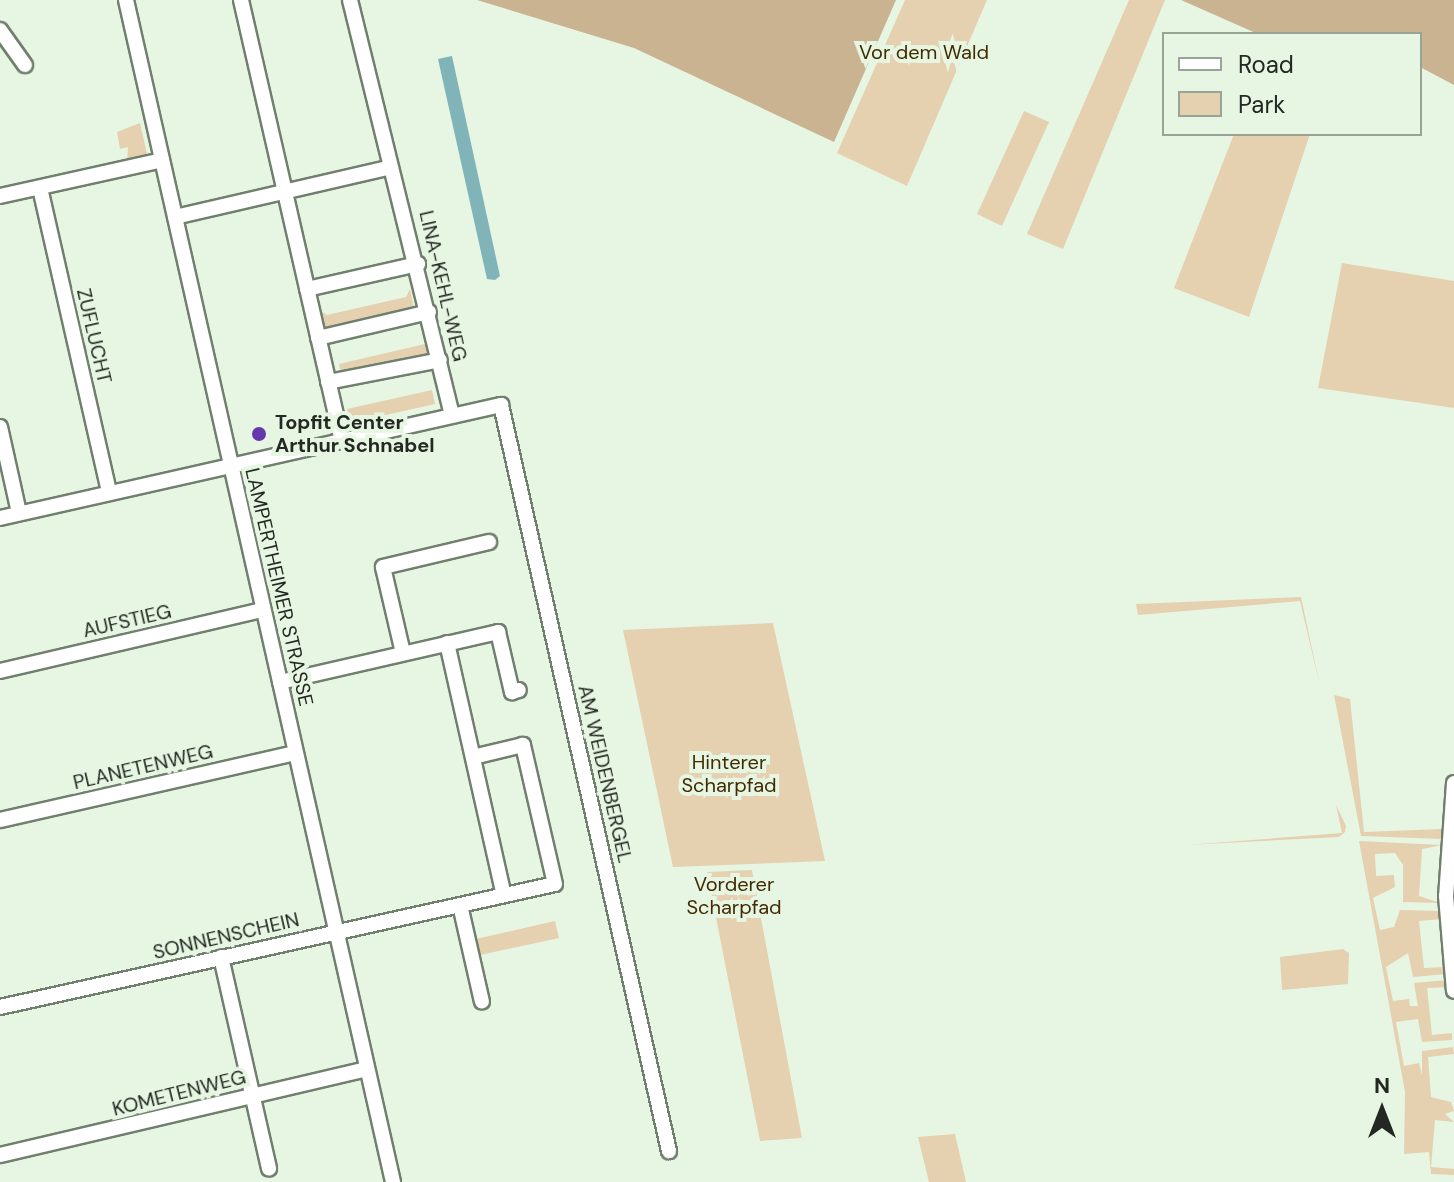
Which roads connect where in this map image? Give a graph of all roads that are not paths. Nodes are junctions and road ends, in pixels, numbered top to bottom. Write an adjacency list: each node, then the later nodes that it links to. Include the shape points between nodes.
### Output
1 (126, 0): 6 (street, LAMPERTHEIMER STRASSE)
2 (241, 0): 9 (street)
3 (350, 0): 7 (street, LINA-KEHL-WEG)
4 (0, 30): 5 (street)
5 (25, 65)
6 (162, 160): 8 (street); 11 (street, LAMPERTHEIMER STRASSE)
7 (388, 168): 9 (street); 12 (street, LINA-KEHL-WEG)
8 (40, 188): 10 (street); 22 (street, ZUFLUCHT)
9 (283, 192): 11 (street); 13 (street)
10 (0, 196)
11 (175, 217): 21 (street, LAMPERTHEIMER STRASSE)
12 (418, 264): 13 (street); 14 (street, LINA-KEHL-WEG)
13 (307, 289): 15 (street)
14 (429, 312): 15 (street); 16 (street, LINA-KEHL-WEG)
15 (318, 338): 17 (street)
16 (440, 360): 17 (street); 18 (street, LINA-KEHL-WEG)
17 (328, 382): 20 (street)
18 (452, 416): 20 (street); 46 (street, AM WEIDENBERGEL, via 501,405)
19 (0, 427): 23 (street)
20 (342, 441): 21 (street)
21 (231, 465): 22 (street); 26 (street, LAMPERTHEIMER STRASSE)
22 (109, 492): 23 (street)
23 (19, 513): 24 (street)
24 (0, 518)
25 (489, 542): 28 (street, via 383,567)
26 (263, 610): 29 (street, AUFSTIEG); 30 (street, LAMPERTHEIMER STRASSE)
27 (447, 643): 28 (street); 31 (street, via 498,632 512,692); 33 (street)
28 (403, 653): 30 (street)
29 (0, 671)
30 (280, 682): 32 (street, LAMPERTHEIMER STRASSE)
31 (519, 690)
32 (296, 753): 35 (street, PLANETENWEG); 39 (street, LAMPERTHEIMER STRASSE)
33 (473, 757): 36 (street); 36 (street, SONNENSCHEIN, via 523,745 555,884)
34 (1454, 783): 38 (street)
35 (0, 820)
36 (504, 895): 37 (street, SONNENSCHEIN)
37 (460, 905): 39 (street, SONNENSCHEIN); 42 (street)
38 (1450, 917): 41 (street)
39 (336, 931): 40 (street, SONNENSCHEIN); 44 (street, LAMPERTHEIMER STRASSE)
40 (221, 957): 43 (street, SONNENSCHEIN); 45 (street)
41 (1454, 991)
42 (482, 1002)
43 (0, 1007)
44 (367, 1069): 45 (street, KOMETENWEG); 49 (street, LAMPERTHEIMER STRASSE)
45 (253, 1096): 47 (street, KOMETENWEG); 48 (street)
46 (669, 1151)
47 (0, 1155)
48 (269, 1169)
49 (393, 1182)

